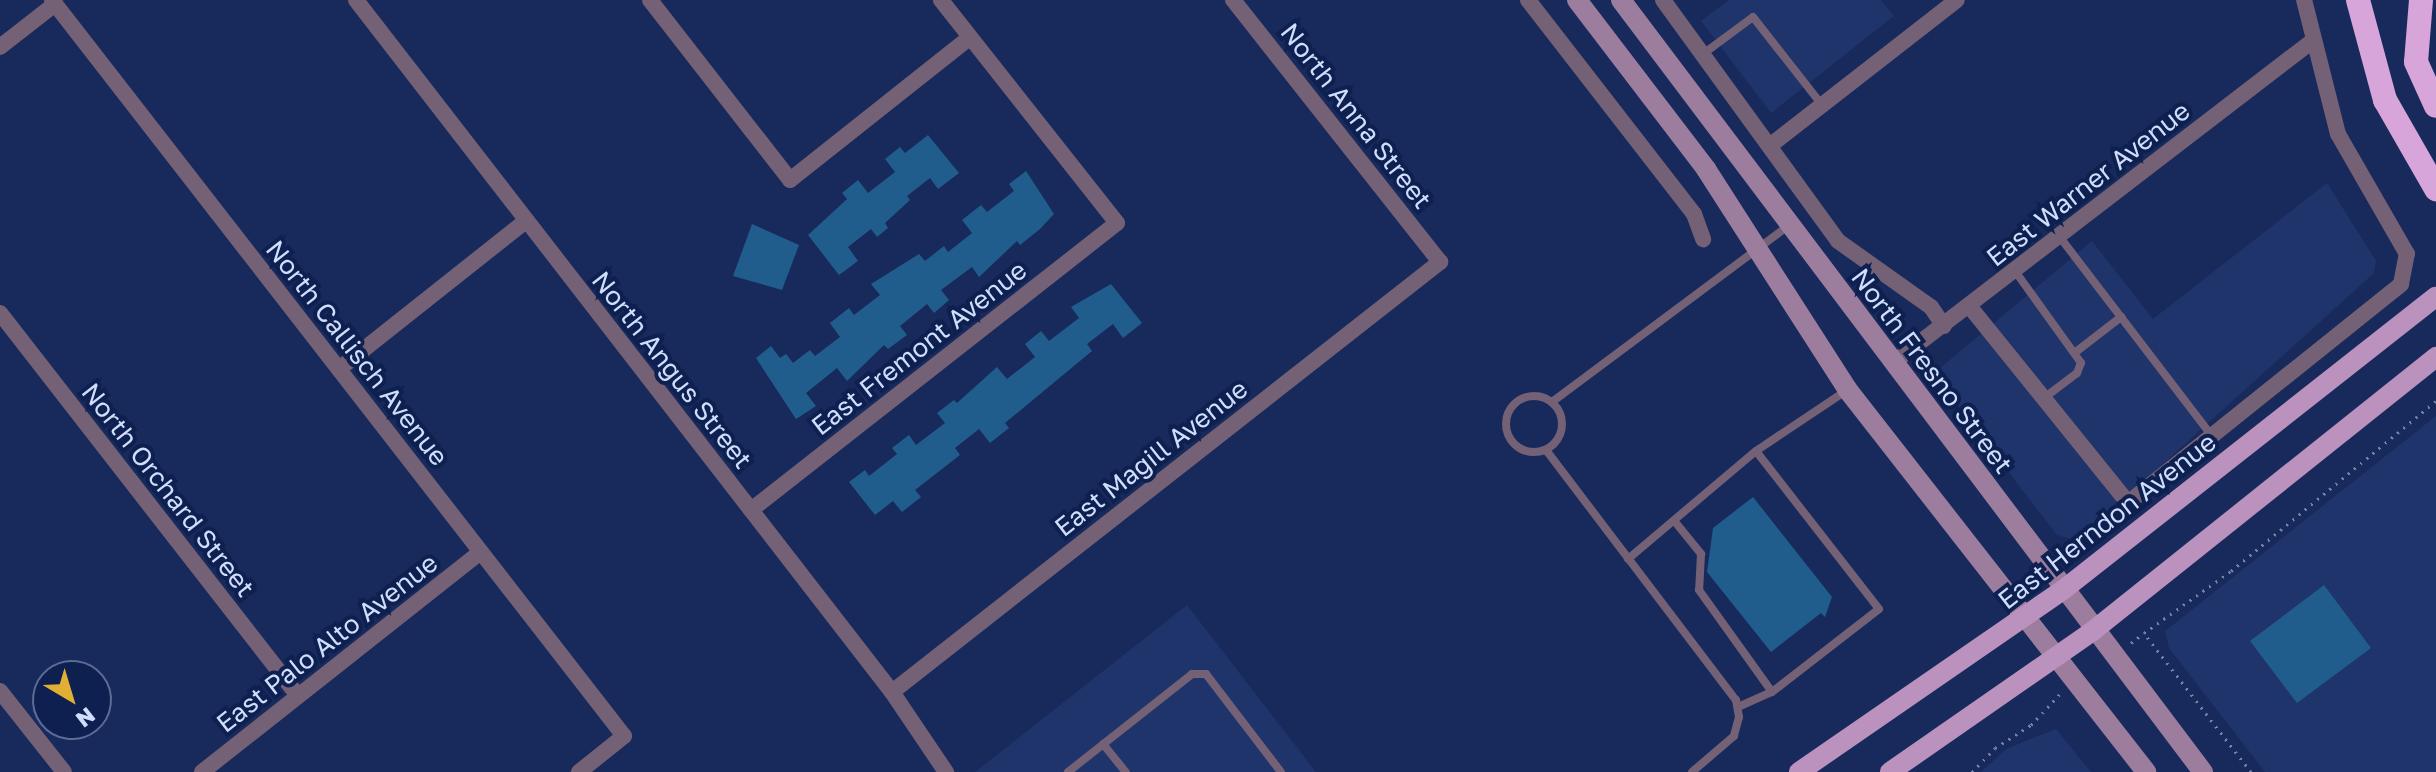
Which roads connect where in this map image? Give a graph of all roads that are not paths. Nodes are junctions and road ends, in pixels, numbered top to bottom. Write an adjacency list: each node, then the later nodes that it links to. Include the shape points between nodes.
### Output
1 (356, 0): 22 (street, North Angus Street)
2 (650, 0): 14 (street, via 790,180)
3 (941, 0): 14 (street)
4 (1233, 0): 27 (street, North Anna Street)
5 (1528, 0): 25 (street, via 1694,214)
6 (1577, 0): 26 (main road, via 1706,169)
7 (1621, 0): 23 (main road, North Fresno Street)
8 (1663, 0): 17 (street)
9 (1957, 0): 18 (street)
10 (2304, 0): 15 (street)
11 (2358, 0): 21 (highway, via 2385,100)
12 (2421, 0): 19 (highway, via 2416,62)
13 (54, 2): 16 (street); 37 (street, North Callisch Avenue)
14 (969, 38): 44 (street, East Fremont Avenue, via 1117,223)
15 (2311, 42): 24 (street, East Warner Avenue); 41 (street, via 2343,145 2407,254 2401,284)
16 (0, 47)
17 (1703, 54): 18 (lane, via 1753,17); 20 (street)
18 (1822, 105): 20 (street)
19 (2436, 106)
20 (1772, 144): 33 (street, via 1780,164 1838,241 1931,307)
21 (2436, 189)
22 (526, 221): 37 (street); 44 (street, North Angus Street)
23 (1791, 223): 26 (lane); 36 (main road, North Fresno Street)
24 (2059, 236): 28 (street, East Warner Avenue); 32 (lane)
25 (1703, 239)
26 (1759, 250): 38 (main road); 40 (lane)
27 (1440, 262): 53 (street, East Magill Avenue)
28 (2015, 271): 30 (street, East Warner Avenue); 34 (lane)
29 (2436, 297): 48 (main road, East Herndon Avenue)
30 (1970, 307): 33 (street, East Warner Avenue); 39 (street)
31 (0, 313): 55 (street, North Orchard Street)
32 (2121, 317): 34 (lane); 41 (lane)
33 (1944, 326): 36 (street, East Warner Avenue)
34 (2077, 351): 39 (lane, via 2077,373)
35 (2436, 357): 50 (main road)
36 (1893, 363): 48 (main road, North Fresno Street)
37 (339, 369): 46 (street, North Callisch Avenue)
38 (1847, 389): 43 (lane); 49 (main road)
39 (2044, 399): 41 (street, via 2128,503)
40 (1552, 402): 42 (lane, via 1562,427); 42 (lane, via 1528,396 1513,405 1506,420 1513,444 1529,452)
41 (2212, 436)
42 (1546, 450): 47 (lane)
43 (1756, 451): 45 (lane, via 1693,500); 54 (lane, via 1879,609)
44 (751, 510): 53 (street, North Angus Street)
45 (1676, 523): 47 (lane); 54 (lane, via 1701,554 1699,590)
46 (481, 552): 55 (street, East Palo Alto Avenue); 60 (street, North Callisch Avenue, via 624,736)
47 (1628, 559): 56 (lane)
48 (2063, 590): 49 (main road, East Herndon Avenue); 50 (main road, North Fresno Street)
49 (2026, 618): 51 (main road); 66 (main road, East Herndon Avenue)
50 (2094, 630): 51 (main road); 69 (main road, North Fresno Street)
51 (2057, 656): 67 (main road); 68 (main road)
52 (0, 691): 58 (street)
53 (892, 692): 61 (street, North Angus Street, via 942,758)
54 (1772, 692): 56 (lane)
55 (298, 696): 59 (street, East Palo Alto Avenue)
56 (1738, 707): 65 (lane, via 1738,728 1729,745)
57 (1103, 744): 62 (lane); 63 (lane); 64 (lane, via 1180,681 1206,674)
58 (64, 772)
59 (202, 772)
60 (579, 772)
61 (946, 772)
62 (1068, 772)
63 (1126, 772)
64 (1281, 772)
65 (1692, 772)
66 (1799, 772)
67 (1890, 772)
68 (2146, 772)
69 (2203, 772)

